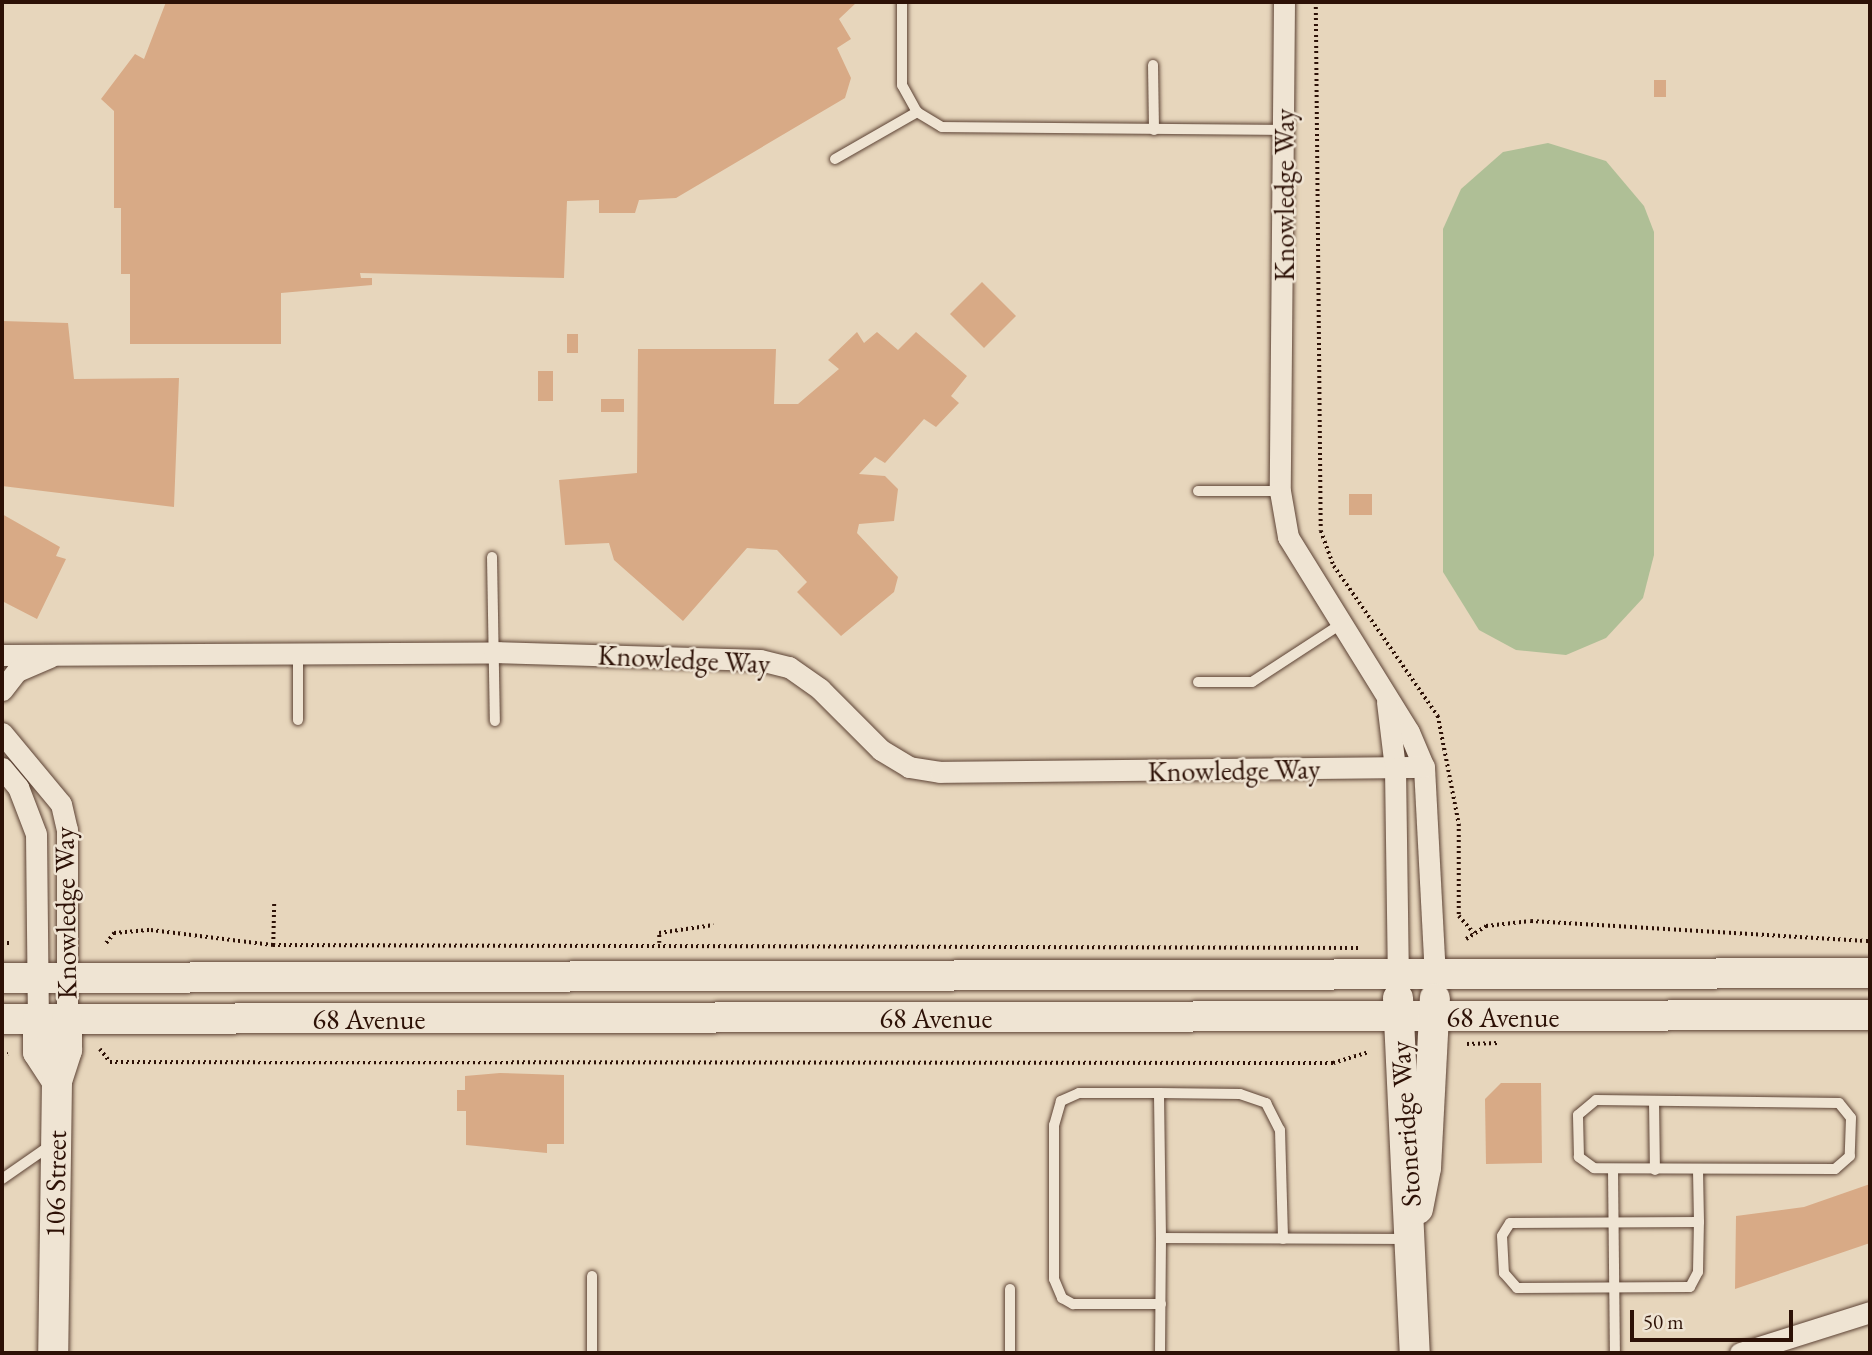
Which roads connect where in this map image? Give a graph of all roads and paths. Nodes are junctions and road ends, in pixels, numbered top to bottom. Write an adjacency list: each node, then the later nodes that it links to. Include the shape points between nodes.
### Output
1 (902, 2): 5 (lane, via 902,85)
2 (1284, 2): 7 (street, Knowledge Way)
3 (1316, 2): 29 (path, via 1321,531 1334,566 1438,716 1459,824 1459,916)
4 (1153, 65): 6 (lane)
5 (917, 112): 6 (lane, via 942,127 969,130); 8 (lane)
6 (1154, 130): 7 (lane)
7 (1284, 130): 10 (street, Knowledge Way)
8 (835, 159)
9 (1198, 491): 10 (lane)
10 (1280, 491): 12 (street, Knowledge Way, via 1288,537)
11 (492, 557): 15 (lane)
12 (1341, 624): 17 (lane, via 1252,682); 19 (street, Knowledge Way)
13 (61, 652): 14 (street, Knowledge Way); 16 (street, Knowledge Way); 18 (street, Knowledge Way, via 17,671)
14 (298, 652): 15 (street, Knowledge Way); 21 (lane)
15 (494, 652): 22 (lane); 26 (street, Knowledge Way, via 697,655 789,667 881,750 909,767 940,772)
16 (2, 654)
17 (1198, 681)
18 (2, 690)
19 (1386, 696): 24 (street, Knowledge Way); 26 (street, Knowledge Way)
20 (2, 718): 23 (street, Knowledge Way)
21 (298, 720)
22 (495, 721)
23 (6, 737): 41 (street, Knowledge Way, via 61,804 67,829)
24 (1424, 767): 26 (street, Knowledge Way); 40 (street, Knowledge Way)
25 (2, 768): 43 (street, Knowledge Way, via 24,797 36,834)
26 (1395, 768): 39 (street, Knowledge Way)
27 (274, 902): 36 (path)
28 (713, 925): 35 (path, via 659,933)
29 (1474, 933): 30 (path); 31 (path, via 1531,921)
30 (1466, 939)
31 (1870, 941)
32 (2, 943): 33 (path)
33 (10, 943)
34 (106, 943): 36 (path, via 114,933 150,930)
35 (659, 943): 36 (path); 37 (path, via 1354,944)
36 (273, 945)
37 (1362, 949)
38 (1870, 973): 40 (main road, 68 Avenue)
39 (1398, 976): 40 (main road, 68 Avenue); 41 (main road, 68 Avenue); 45 (main road, Knowledge Way)
40 (1435, 976): 46 (main road, Knowledge Way)
41 (68, 977): 43 (main road, 68 Avenue); 49 (street, Knowledge Way)
42 (2, 978): 43 (main road, 68 Avenue)
43 (37, 978): 48 (street, Knowledge Way)
44 (1870, 1015): 46 (main road, 68 Avenue)
45 (1399, 1018): 46 (main road, 68 Avenue); 49 (main road, 68 Avenue); 64 (main road, Stoneridge Way, via 1404,1171)
46 (1434, 1018): 64 (main road, Stoneridge Way, via 1426,1168)
47 (2, 1019): 48 (main road, 68 Avenue)
48 (38, 1019): 49 (main road, 68 Avenue); 54 (main road, via 38,1052)
49 (67, 1020): 54 (main road, 106 Street, via 67,1050)
50 (100, 1049): 51 (path, via 110,1062 1333,1063)
51 (1369, 1052)
52 (8, 1054): 53 (path)
53 (2, 1055)
54 (57, 1081): 57 (main road, 106 Street)
55 (1160, 1093): 65 (lane); 66 (lane, via 1240,1094 1266,1103 1280,1130); 70 (lane, via 1079,1093 1061,1101 1054,1125 1054,1266 1057,1289 1073,1304)
56 (1654, 1101): 58 (lane, via 1596,1100 1578,1115 1579,1157 1585,1165); 59 (lane); 60 (lane, via 1839,1103 1848,1110 1850,1156 1835,1169)
57 (56, 1141): 61 (lane); 72 (main road, 106 Street)
58 (1613, 1170): 59 (lane); 62 (lane)
59 (1655, 1170): 60 (lane)
60 (1698, 1170): 63 (lane)
61 (2, 1179)
62 (1614, 1222): 63 (lane); 68 (lane); 68 (lane, via 1515,1222 1502,1236 1511,1286)
63 (1699, 1222): 68 (lane, via 1695,1283)
64 (1413, 1234): 66 (lane); 76 (main road, Stoneridge Way)
65 (1161, 1238): 66 (lane); 70 (lane)
66 (1283, 1239)
67 (592, 1276): 73 (lane)
68 (1614, 1286): 77 (lane)
69 (1010, 1289): 74 (lane)
70 (1161, 1304): 75 (lane)
71 (1870, 1312): 78 (street)
72 (53, 1353)
73 (593, 1353)
74 (1010, 1353)
75 (1160, 1353)
76 (1415, 1353)
77 (1615, 1353)
78 (1740, 1353)

